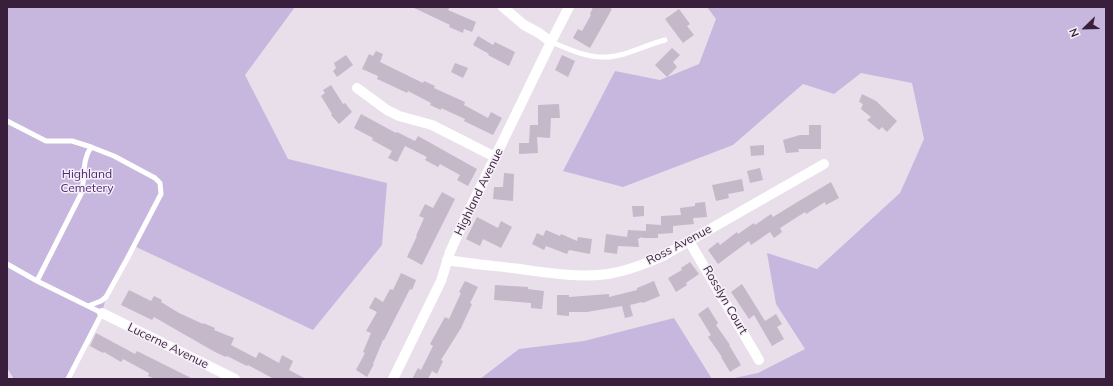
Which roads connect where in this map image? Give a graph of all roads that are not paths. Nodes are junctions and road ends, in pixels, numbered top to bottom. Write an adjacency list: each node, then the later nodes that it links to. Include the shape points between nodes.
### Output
1 (503, 7): 4 (street, via 524,25)
2 (569, 7): 4 (street, Highland Avenue)
3 (664, 40): 4 (lane, via 606,57 595,57)
4 (551, 42): 8 (street, Highland Avenue)
5 (358, 88): 8 (street, via 399,116 432,125)
6 (7, 120): 7 (lane, via 46,141 72,141)
7 (91, 147): 13 (lane, via 84,162 84,186 81,194); 14 (lane, via 156,178 160,183 161,194 106,297)
8 (496, 157): 11 (street, Highland Avenue)
9 (824, 164): 10 (street, Ross Avenue)
10 (690, 241): 11 (street, Ross Avenue, via 642,265 607,274 553,273); 16 (street, Rosslyn Court)
11 (447, 260): 19 (street, Highland Avenue, via 441,281)
12 (7, 264): 13 (lane)
13 (37, 280): 14 (lane)
14 (88, 306): 15 (lane)
15 (102, 313): 17 (lane); 18 (street, Lucerne Avenue)
16 (759, 360)
17 (68, 379)
18 (235, 379)
19 (393, 379)

